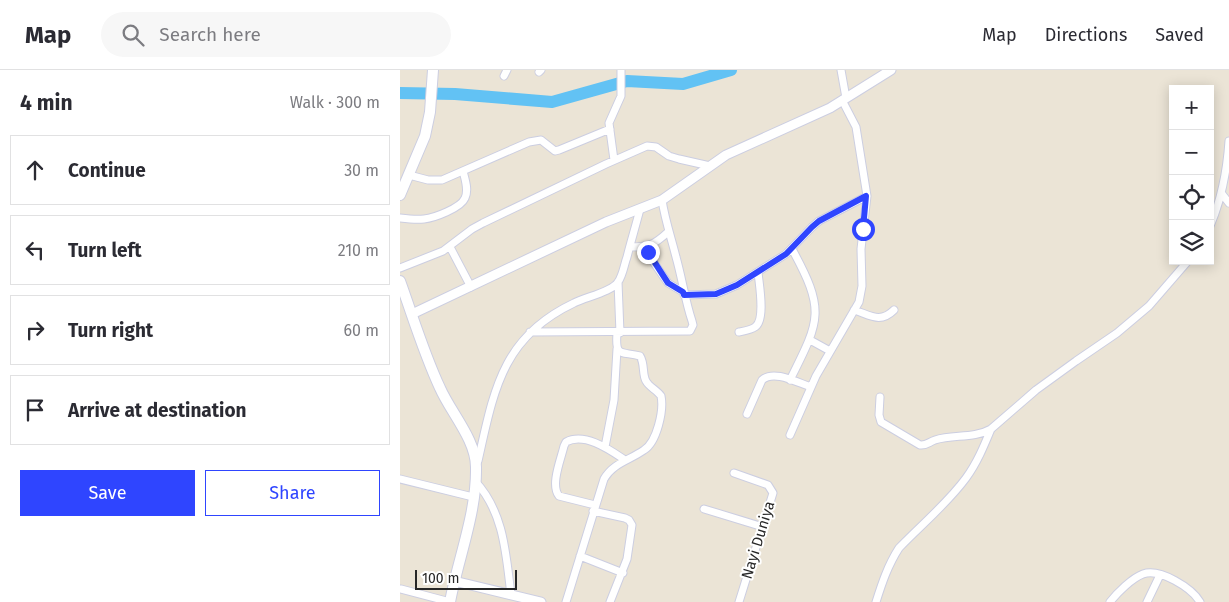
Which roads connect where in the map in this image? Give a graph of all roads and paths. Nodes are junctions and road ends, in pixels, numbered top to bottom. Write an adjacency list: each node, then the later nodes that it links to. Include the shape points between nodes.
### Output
1 (621, 70): 6 (street, via 622,91 610,118)
2 (841, 70): 5 (street)
3 (891, 70): 5 (street)
4 (433, 72): 11 (main road, via 430,112)
5 (844, 99): 9 (street, via 742,147); 14 (street, via 856,127)
6 (610, 129): 8 (street); 10 (street, via 555,151 541,140 529,142)
7 (1229, 141): 12 (street)
8 (614, 160): 9 (street, via 651,146 669,156); 21 (street, via 483,223)
9 (710, 166): 15 (street)
10 (463, 171): 11 (street, via 435,181); 18 (street, via 467,190 462,202 433,217)
11 (409, 175): 13 (main road)
12 (1222, 194): 16 (street); 19 (street)
13 (400, 195)
14 (866, 196): 24 (street, via 819,221); 32 (street, via 861,249 862,286)
15 (662, 200): 17 (street); 20 (street)
16 (1229, 203)
17 (640, 209): 22 (street); 30 (street)
18 (400, 218)
19 (1213, 220)
20 (668, 232): 23 (street, via 657,243); 31 (street)
21 (450, 247): 26 (street); 30 (street)
22 (630, 247): 23 (street); 29 (street)
23 (643, 247): 31 (street, via 668,283)
24 (792, 249): 27 (street); 38 (street, via 808,280 816,308)
25 (1185, 265): 45 (street, via 1149,306 1117,333 1036,390)
26 (400, 268)
27 (758, 272): 31 (street, via 716,294); 36 (street, via 759,323 750,330)
28 (400, 281): 34 (main road)
29 (618, 282): 35 (street, via 608,290 562,309); 37 (street)
30 (471, 287): 34 (street)
31 (683, 293): 37 (street, via 693,325 690,331)
32 (854, 310): 33 (street, via 882,318); 40 (street)
33 (894, 310)
34 (412, 314): 49 (main road, via 439,387 471,443)
35 (530, 332): 37 (street); 49 (street, via 508,360 499,380)
36 (739, 332)
37 (619, 333): 39 (street)
38 (810, 340): 40 (street); 41 (street)
39 (617, 350): 47 (street, via 614,400); 48 (street, via 640,356 644,378 662,400 652,442 645,450)
40 (830, 351): 42 (street)
41 (790, 380): 42 (street); 44 (street, via 765,377)
42 (811, 387): 46 (street)
43 (880, 398): 45 (street, via 878,415 881,422 920,445 977,435)
44 (747, 414)
45 (991, 429): 68 (street, via 966,478 893,557)
46 (790, 435)
47 (605, 447): 48 (street); 54 (street, via 580,440 566,442 555,484 560,496)
48 (625, 460): 54 (street, via 608,471)
49 (476, 467): 52 (main road)
50 (734, 473): 56 (street, Nayi Duniya, via 772,489)
51 (400, 479): 53 (street)
52 (475, 481): 53 (main road); 62 (street, via 498,516)
53 (473, 497): 60 (main road)
54 (594, 508): 57 (street); 58 (street, via 629,520 632,525)
55 (704, 509): 56 (street)
56 (763, 527): 67 (street, Nayi Duniya)
57 (580, 556): 58 (street); 65 (street)
58 (623, 572): 66 (street)
59 (1160, 575): 69 (street, via 1148,573 1139,576); 70 (street); 71 (street, via 1191,590)
60 (454, 581): 62 (street); 63 (main road)
61 (401, 589): 63 (street)
62 (511, 595): 64 (street)
63 (450, 602)
64 (541, 602)
65 (566, 602)
66 (610, 602)
67 (739, 602)
68 (876, 602)
69 (1110, 602)
70 (1147, 602)
71 (1200, 602)

